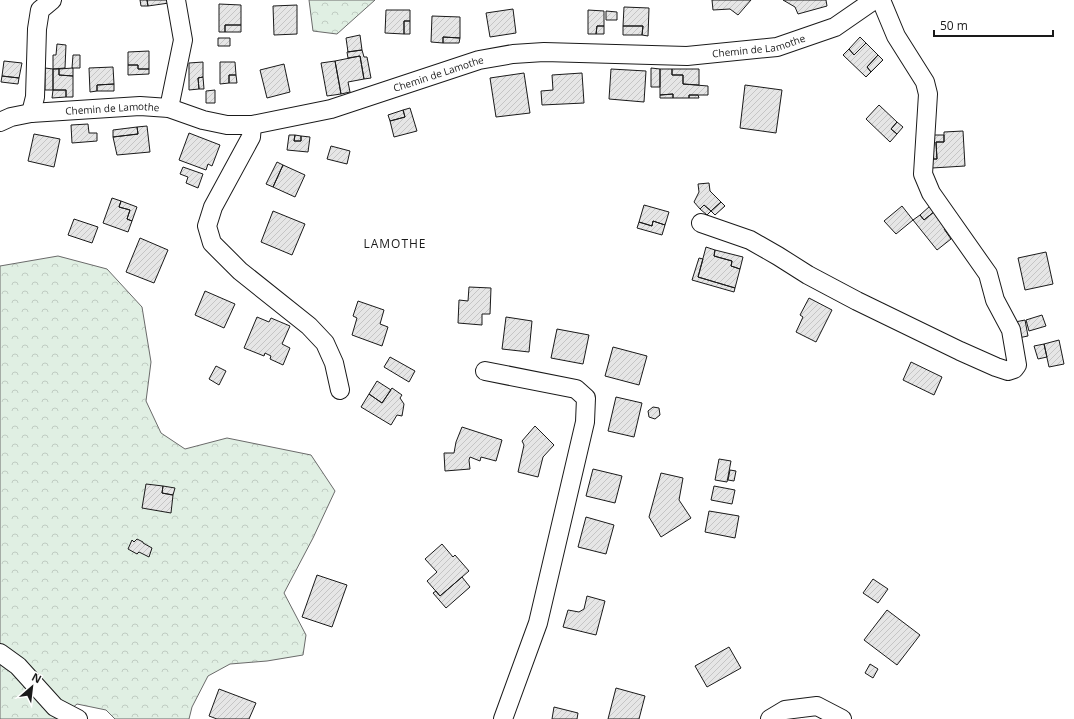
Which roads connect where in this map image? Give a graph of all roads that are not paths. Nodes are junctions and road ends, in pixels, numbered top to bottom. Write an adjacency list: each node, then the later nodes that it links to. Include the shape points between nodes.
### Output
1 (52, 0): 6 (street, via 40,10 37,29 36,97)
2 (176, 0): 5 (street, via 183,40)
3 (874, 0): 8 (street, Chemin de Lamothe, via 835,27 777,47 687,56 544,52 513,54 479,60 331,109)
4 (881, 0): 9 (street, via 896,36 925,82 928,94 922,174 931,193 988,274 995,300 1011,330 1017,365 1014,369 1008,371 960,351 815,279 750,240)
5 (169, 108): 6 (street, Chemin de Lamothe, via 140,106); 8 (street, Chemin de Lamothe, via 227,125)
6 (30, 113): 7 (street, Chemin de Lamothe)
7 (0, 122)
8 (252, 125): 11 (street, via 251,137 213,207 207,226 212,243 240,271 309,326 325,343 334,362)
9 (701, 223)
10 (485, 371): 14 (street, via 576,389 586,398 585,422 538,623)
11 (340, 390)
12 (0, 653): 13 (street, via 18,666 54,707)
13 (78, 719)
14 (503, 719)
15 (770, 719): 16 (street, via 785,710 817,706)
16 (842, 719)

